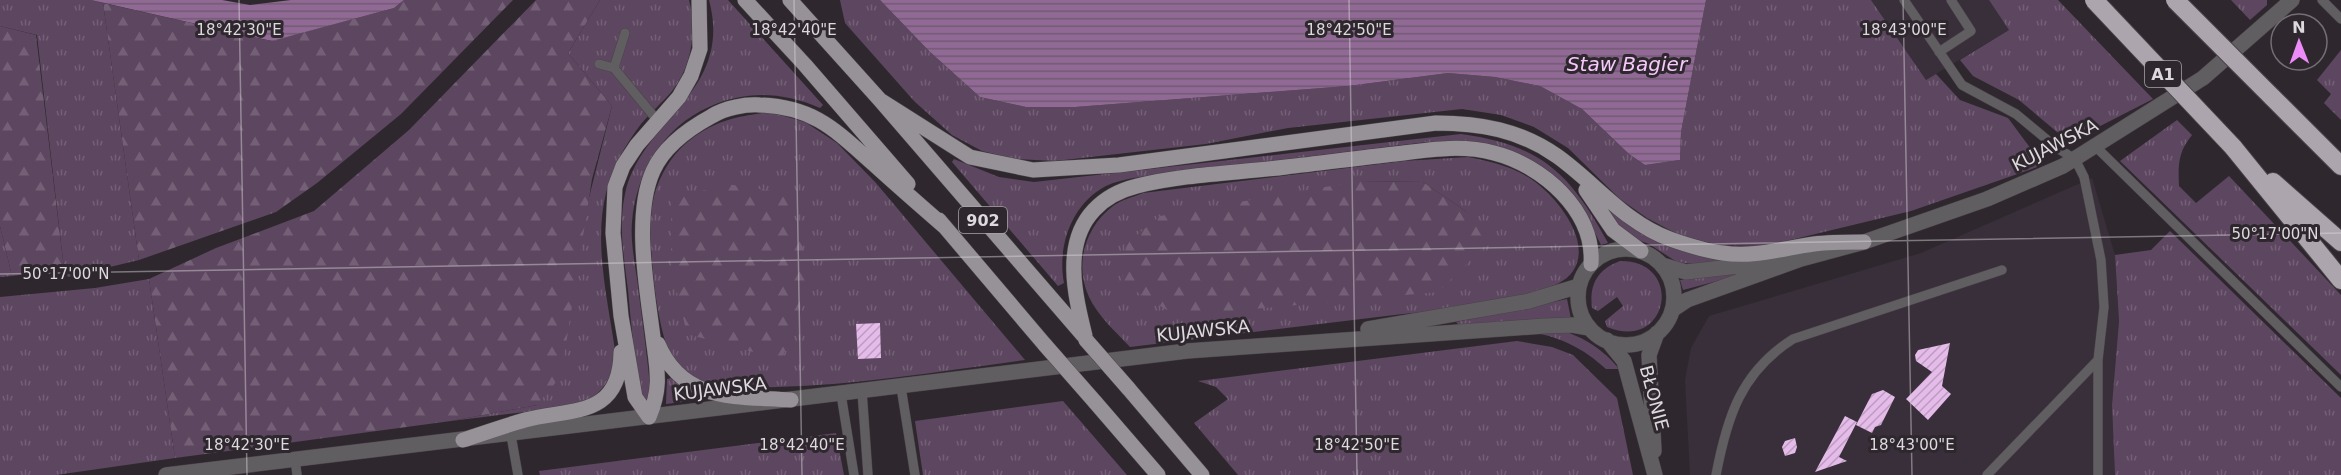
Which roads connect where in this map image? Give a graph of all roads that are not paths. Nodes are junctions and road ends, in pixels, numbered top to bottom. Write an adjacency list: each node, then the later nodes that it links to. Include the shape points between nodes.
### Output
1 (699, 0): 16 (main road, via 700,49 691,76 679,97)
2 (745, 0): 22 (main road, 902)
3 (790, 0): 15 (main road, 902)
4 (1904, 0): 12 (lane)
5 (1951, 0): 12 (lane, via 1971,31)
6 (2094, 0): 18 (highway, A1, bridge)
7 (2175, 0): 21 (highway, bridge)
8 (2322, 0): 10 (lane)
9 (2286, 2): 17 (street, KUJAWSKA, via 2203,78)
10 (2341, 19)
11 (625, 33): 14 (lane)
12 (1939, 52): 20 (lane, via 1962,85 2016,114)
13 (599, 64): 14 (lane)
14 (614, 68): 16 (lane)
15 (880, 100): 19 (main road, via 970,157 1032,170 1119,165 1436,123 1476,124 1515,133); 37 (main road, 902)
16 (657, 120): 34 (main road, via 636,145 615,187 613,233)
17 (2096, 147): 20 (street, KUJAWSKA); 42 (lane)
18 (2233, 147): 24 (highway, A1); 30 (highway)
19 (1558, 157): 23 (main road, via 1618,208 1660,235 1690,245 1724,254 1742,254); 25 (main road, via 1613,230)
20 (2075, 159): 23 (street, KUJAWSKA, via 1987,199); 40 (lane, via 2084,177 2101,260 2104,306)
21 (2339, 163)
22 (945, 227): 33 (main road, via 815,117 787,106 750,104 719,111 670,147 647,187 644,228); 57 (main road, 902, bridge)
23 (1864, 242): 26 (street, KUJAWSKA)
24 (2341, 242)
25 (1641, 251): 27 (street, via 1610,251); 28 (street)
26 (1801, 259): 28 (street, KUJAWSKA, via 1686,272); 32 (street, KUJAWSKA, via 1687,300)
27 (1591, 264): 31 (street); 37 (main road, via 1590,236 1568,200 1527,167 1486,151 1431,150 1171,181 1119,192 1105,200 1083,224 1074,267)
28 (1662, 265): 32 (street, via 1672,283)
29 (2002, 270): 59 (lane, via 1793,339 1774,351 1742,389 1723,437)
30 (2341, 280)
31 (1579, 286): 35 (street, via 1579,308); 39 (street, KUJAWSKA, via 1529,301)
32 (1672, 310): 36 (street)
33 (650, 315): 45 (main road, via 666,361 678,376 700,390); 46 (main road, via 658,395)
34 (621, 316): 46 (main road, via 635,397); 48 (main road, via 621,364 604,398 587,410 527,419)
35 (1589, 328): 38 (street); 39 (street, KUJAWSKA, via 1544,326)
36 (1658, 333): 38 (street, via 1635,344); 50 (street, BŁONIE, via 1649,355)
37 (1086, 340): 58 (main road, 902, bridge)
38 (1607, 340): 50 (street, BŁONIE, via 1624,361)
39 (1280, 343): 41 (street, KUJAWSKA)
40 (2098, 360): 60 (lane); 61 (lane)
41 (902, 387): 43 (street, KUJAWSKA); 56 (lane)
42 (2341, 387)
43 (862, 392): 44 (street, KUJAWSKA); 55 (lane)
44 (841, 394): 45 (street, KUJAWSKA); 54 (lane)
45 (791, 400): 46 (street, KUJAWSKA)
46 (649, 417): 47 (street, KUJAWSKA)
47 (511, 435): 48 (street, KUJAWSKA); 53 (lane)
48 (463, 440): 49 (street, KUJAWSKA)
49 (295, 459): 51 (street, KUJAWSKA); 52 (lane)
50 (1655, 473)
51 (166, 475)
52 (297, 475)
53 (518, 475)
54 (854, 475)
55 (868, 475)
56 (915, 475)
57 (1158, 475)
58 (1202, 475)
59 (1716, 475)
60 (1988, 475)
61 (2098, 475)

